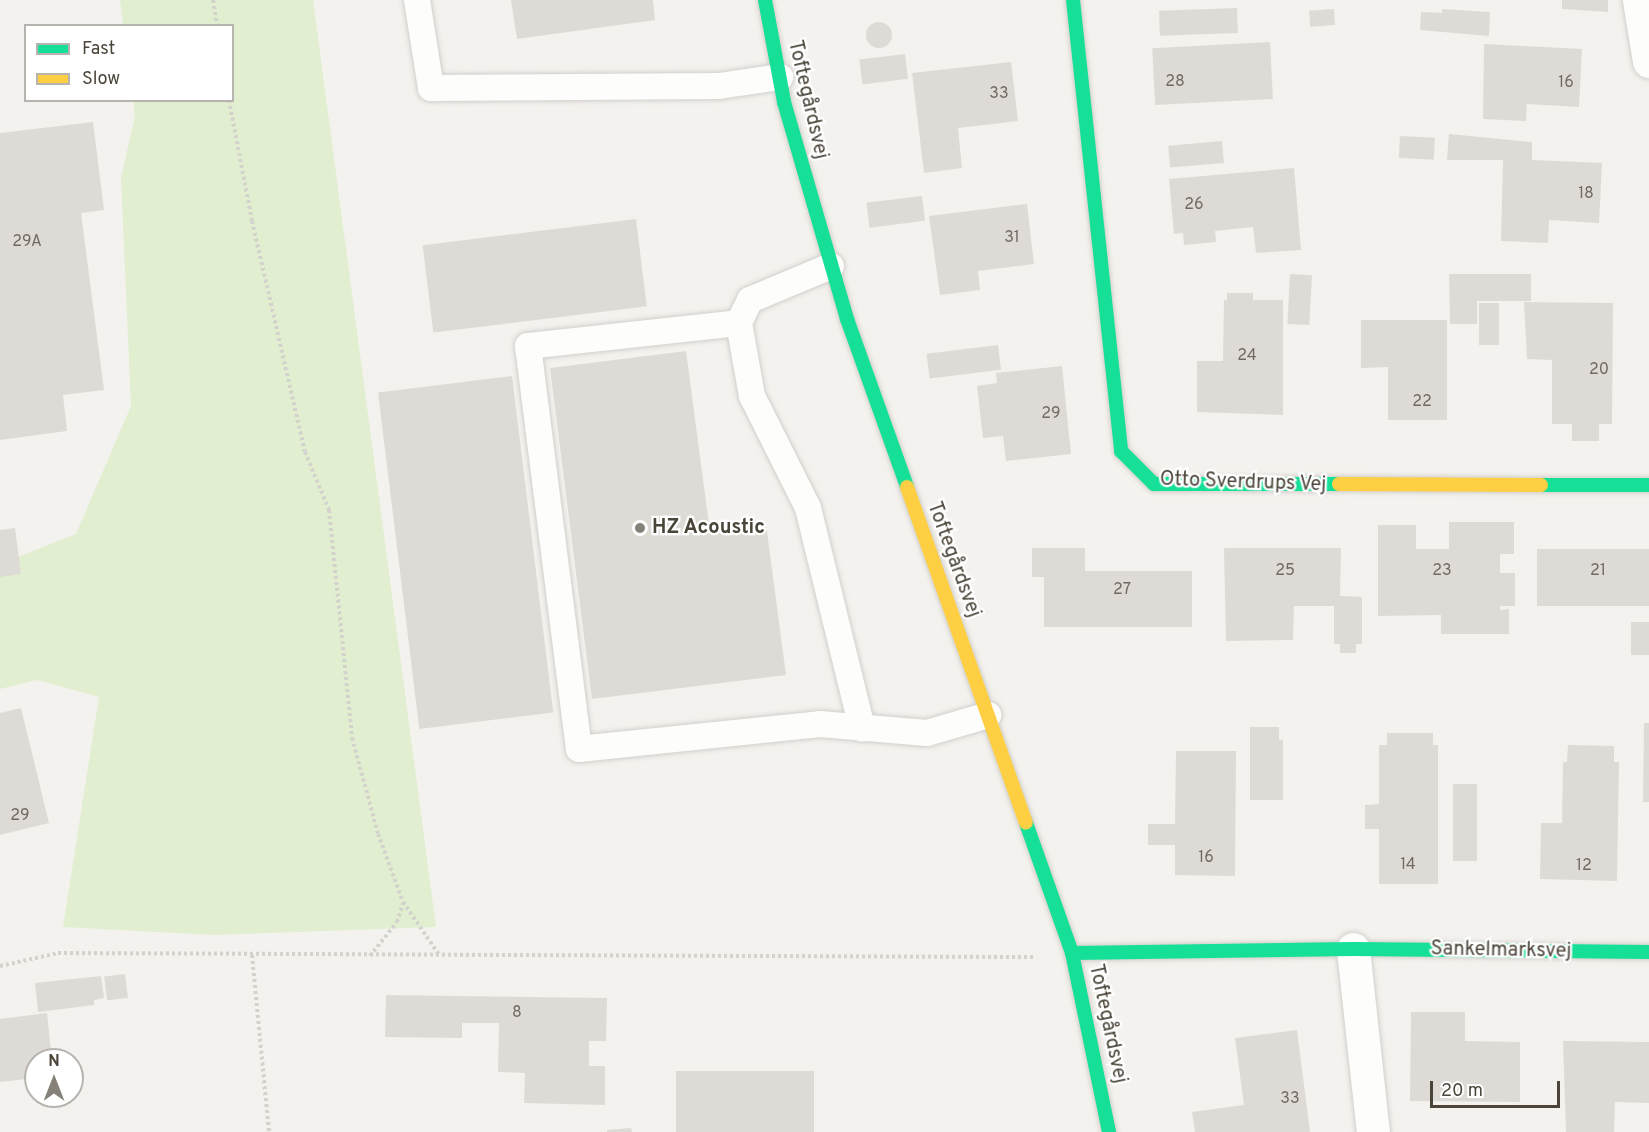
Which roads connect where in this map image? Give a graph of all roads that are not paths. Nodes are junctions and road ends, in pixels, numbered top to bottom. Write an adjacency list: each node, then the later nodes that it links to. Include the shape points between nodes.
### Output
1 (417, 0): 6 (lane, via 431,88 719,86)
2 (765, 0): 6 (street, Toftegårdsvej)
3 (1073, 0): 9 (street, Otto Sverdrups Vej, via 1121,451 1154,484)
4 (1639, 0): 5 (street)
5 (1649, 61)
6 (780, 77): 7 (street, Toftegårdsvej)
7 (831, 266): 8 (lane, via 750,300); 10 (street, Toftegårdsvej)
8 (739, 323): 11 (lane, via 752,396 808,508); 11 (lane, via 528,346 579,749 820,724)
9 (1649, 485)
10 (988, 715): 11 (lane, via 927,733); 14 (street, Toftegårdsvej)
11 (862, 728)
12 (1353, 949): 13 (street, Sankelmarksvej); 14 (street, Sankelmarksvej); 16 (street)
13 (1649, 952)
14 (1072, 953): 15 (street, Toftegårdsvej)
15 (1109, 1132)
16 (1373, 1132)

